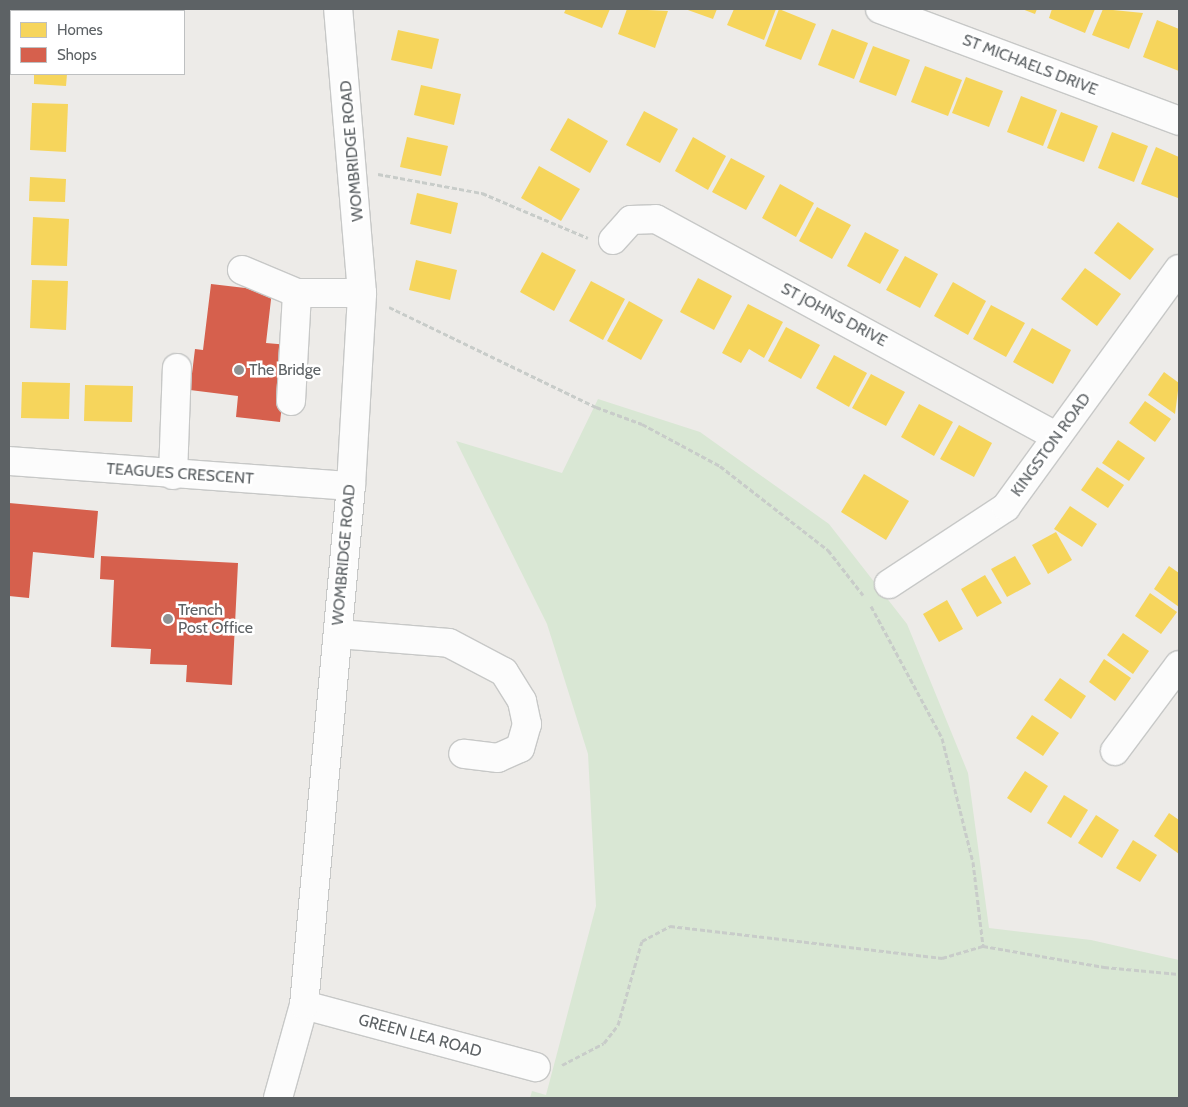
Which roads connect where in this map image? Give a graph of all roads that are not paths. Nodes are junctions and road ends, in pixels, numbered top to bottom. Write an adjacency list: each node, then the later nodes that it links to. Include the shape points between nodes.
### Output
1 (338, 9): 8 (street, WOMBRIDGE ROAD, via 355,172)
2 (880, 9): 3 (street, ST MICHAELS DRIVE)
3 (1179, 120)
4 (613, 240): 11 (street, ST JOHNS DRIVE, via 631,220 656,219)
5 (1179, 269): 11 (street, KINGSTON ROAD)
6 (242, 270): 7 (street)
7 (297, 292): 8 (street); 10 (street)
8 (362, 298): 14 (street, WOMBRIDGE ROAD)
9 (177, 368): 13 (street)
10 (291, 401)
11 (1057, 437): 15 (street, KINGSTON ROAD, via 1006,507)
12 (9, 461): 13 (street, TEAGUES CRESCENT)
13 (173, 474): 14 (street, TEAGUES CRESCENT)
14 (351, 486): 16 (street, WOMBRIDGE ROAD)
15 (889, 584)
16 (338, 634): 19 (street, via 449,643 504,672 522,700 527,724 520,748 498,758); 20 (street, WOMBRIDGE ROAD)
17 (1179, 665): 18 (street)
18 (1115, 751)
19 (463, 754)
20 (304, 1005): 21 (street, GREEN LEA ROAD); 22 (street, WOMBRIDGE ROAD)
21 (536, 1067)
22 (278, 1098)

